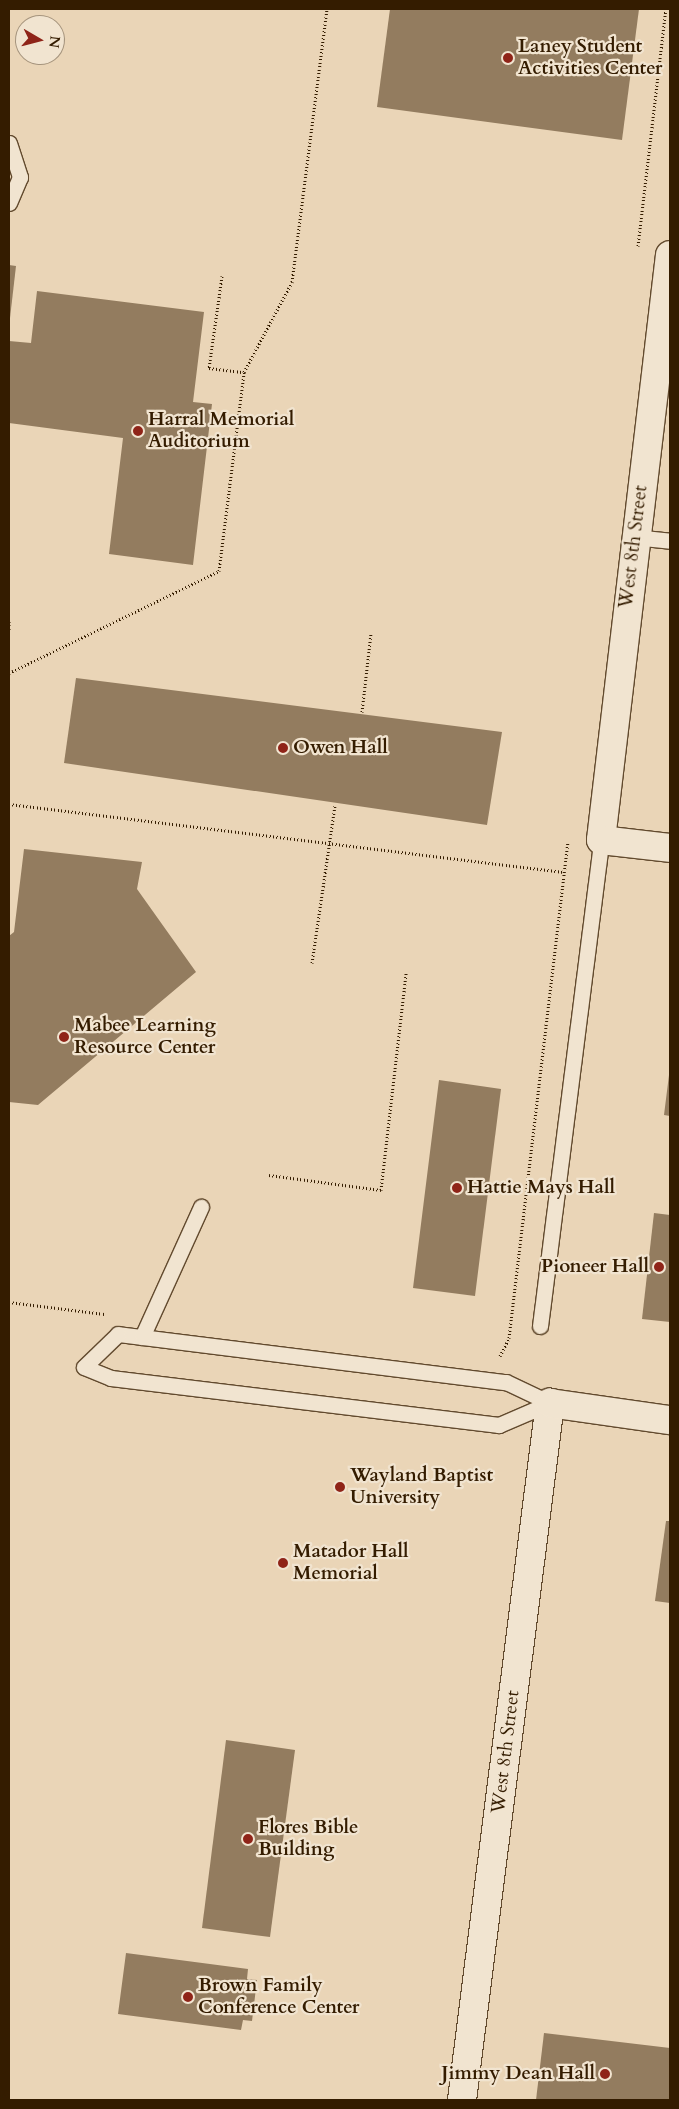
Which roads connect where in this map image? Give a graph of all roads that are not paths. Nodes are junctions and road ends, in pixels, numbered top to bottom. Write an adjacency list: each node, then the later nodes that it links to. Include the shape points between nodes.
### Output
1 (9, 143): 2 (lane, via 20,177)
2 (9, 203)
3 (670, 255): 4 (street, West 8th Street)
4 (670, 260): 5 (street, West 8th Street)
5 (634, 537): 6 (lane); 7 (street, West 8th Street)
6 (670, 542)
7 (601, 840): 8 (street); 10 (lane)
8 (670, 848)
9 (201, 1207): 11 (lane)
10 (540, 1326)
11 (142, 1337): 12 (lane, via 506,1382); 12 (lane, via 118,1334 84,1367 111,1378 499,1425)
12 (550, 1404): 13 (street); 14 (street, West 8th Street)
13 (670, 1420)
14 (462, 2100)

